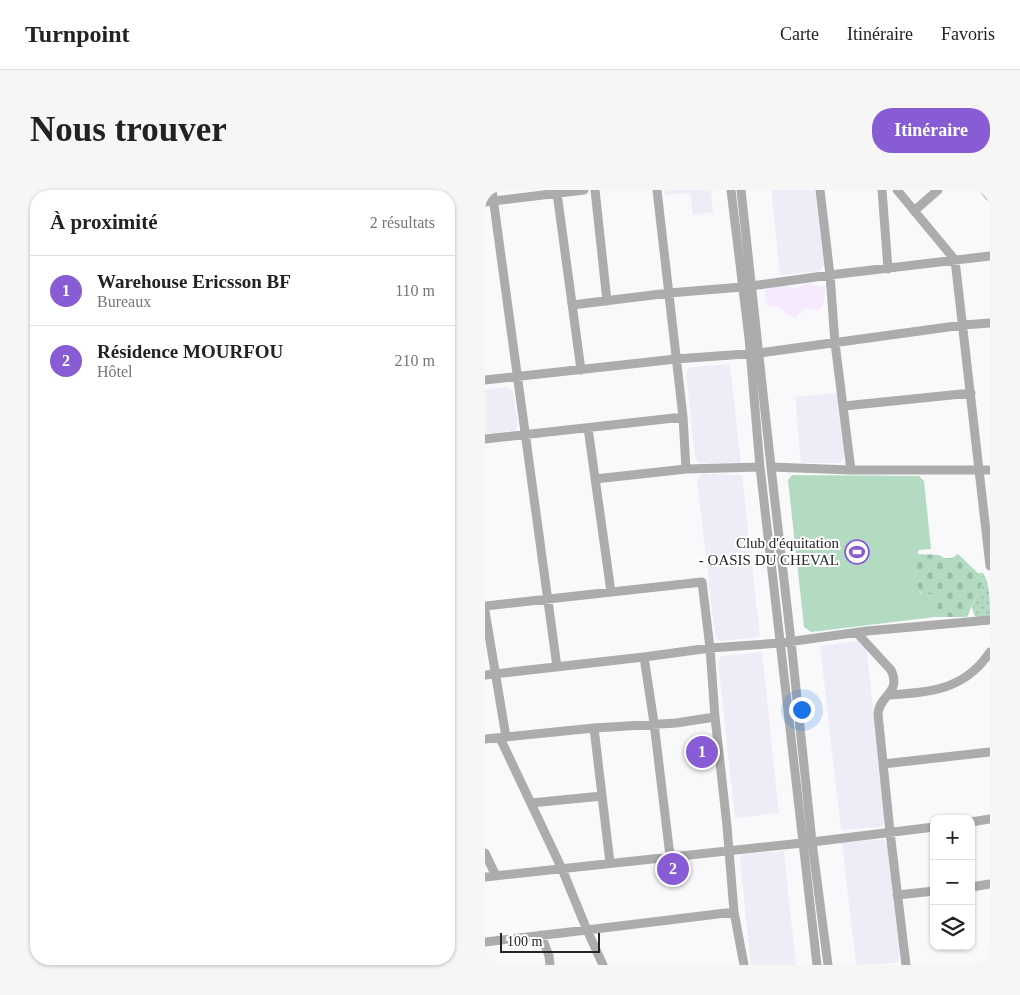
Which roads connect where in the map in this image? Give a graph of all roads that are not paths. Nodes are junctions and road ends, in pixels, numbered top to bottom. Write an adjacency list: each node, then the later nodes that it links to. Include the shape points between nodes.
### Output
1 (492, 190): 14 (street)
2 (584, 190): 12 (street)
3 (595, 190): 22 (street)
4 (657, 190): 21 (street)
5 (731, 190): 20 (street)
6 (741, 190): 20 (street)
7 (820, 190): 19 (street)
8 (882, 190): 18 (street)
9 (897, 190): 15 (street)
10 (938, 190): 15 (street)
11 (984, 190): 13 (street)
12 (557, 193): 14 (street); 23 (street)
13 (990, 197)
14 (489, 202): 30 (street)
15 (914, 210): 17 (street)
16 (990, 256): 17 (street)
17 (955, 260): 18 (street); 25 (street)
18 (887, 269): 19 (street)
19 (830, 275): 20 (street); 26 (street)
20 (747, 286): 21 (street); 27 (street)
21 (669, 293): 22 (street); 28 (street)
22 (607, 301): 23 (street)
23 (572, 305): 29 (street)
24 (990, 323): 25 (street)
25 (963, 325): 26 (street); 32 (street)
26 (835, 343): 27 (street); 33 (street)
27 (755, 353): 28 (street); 38 (street); 39 (street)
28 (676, 359): 29 (street); 34 (street)
29 (581, 370): 30 (street)
30 (518, 377): 31 (street); 36 (street)
31 (485, 380)
32 (971, 393): 33 (street); 43 (street)
33 (844, 406): 41 (street)
34 (683, 417): 35 (street); 40 (street)
35 (588, 428): 36 (street); 44 (street)
36 (526, 435): 37 (street); 47 (street)
37 (485, 440)
38 (771, 467): 41 (street); 52 (street)
39 (760, 468): 40 (street); 53 (street)
40 (686, 469): 44 (street)
41 (851, 470): 43 (street)
42 (990, 470): 43 (street)
43 (980, 471): 45 (street)
44 (595, 479): 46 (street)
45 (990, 566)
46 (611, 592): 47 (street); 54 (street, via 702,582)
47 (548, 599): 48 (street); 57 (street)
48 (485, 606)
49 (485, 611): 58 (street)
50 (990, 620): 51 (street)
51 (857, 632): 52 (street); 60 (street, via 891,670 894,682)
52 (791, 641): 53 (street); 74 (street)
53 (780, 643): 54 (street); 74 (street)
54 (710, 648): 56 (street); 61 (street)
55 (990, 652): 60 (street, via 981,664 956,684 933,690)
56 (644, 657): 57 (street); 62 (street)
57 (557, 667): 58 (street)
58 (496, 674): 59 (street); 64 (street)
59 (485, 675)
60 (889, 694): 67 (street, via 879,708)
61 (715, 717): 62 (street); 75 (street)
62 (654, 723): 63 (street); 77 (street)
63 (593, 728): 64 (street); 68 (street)
64 (503, 737): 65 (street); 69 (street)
65 (485, 739)
66 (990, 752): 67 (street)
67 (883, 764): 73 (street)
68 (602, 796): 69 (street); 78 (street)
69 (531, 803): 79 (street)
70 (990, 819): 71 (street)
71 (975, 821)
72 (930, 827): 73 (street)
73 (890, 832): 74 (street); 85 (street)
74 (807, 842): 75 (street); 93 (street); 94 (street)
75 (729, 850): 77 (street); 86 (street)
76 (485, 853): 80 (street)
77 (670, 856): 78 (street)
78 (610, 863): 79 (street)
79 (562, 869): 80 (street); 87 (street)
80 (496, 876): 81 (street)
81 (485, 877)
82 (990, 884): 83 (street)
83 (975, 886)
84 (930, 891): 85 (street)
85 (897, 895): 95 (street)
86 (734, 912): 87 (street); 92 (street)
87 (587, 930): 88 (street); 91 (street)
88 (541, 935): 89 (street); 90 (street)
89 (485, 942)
90 (550, 965)
91 (603, 965)
92 (744, 965)
93 (817, 965)
94 (828, 965)
95 (906, 965)

